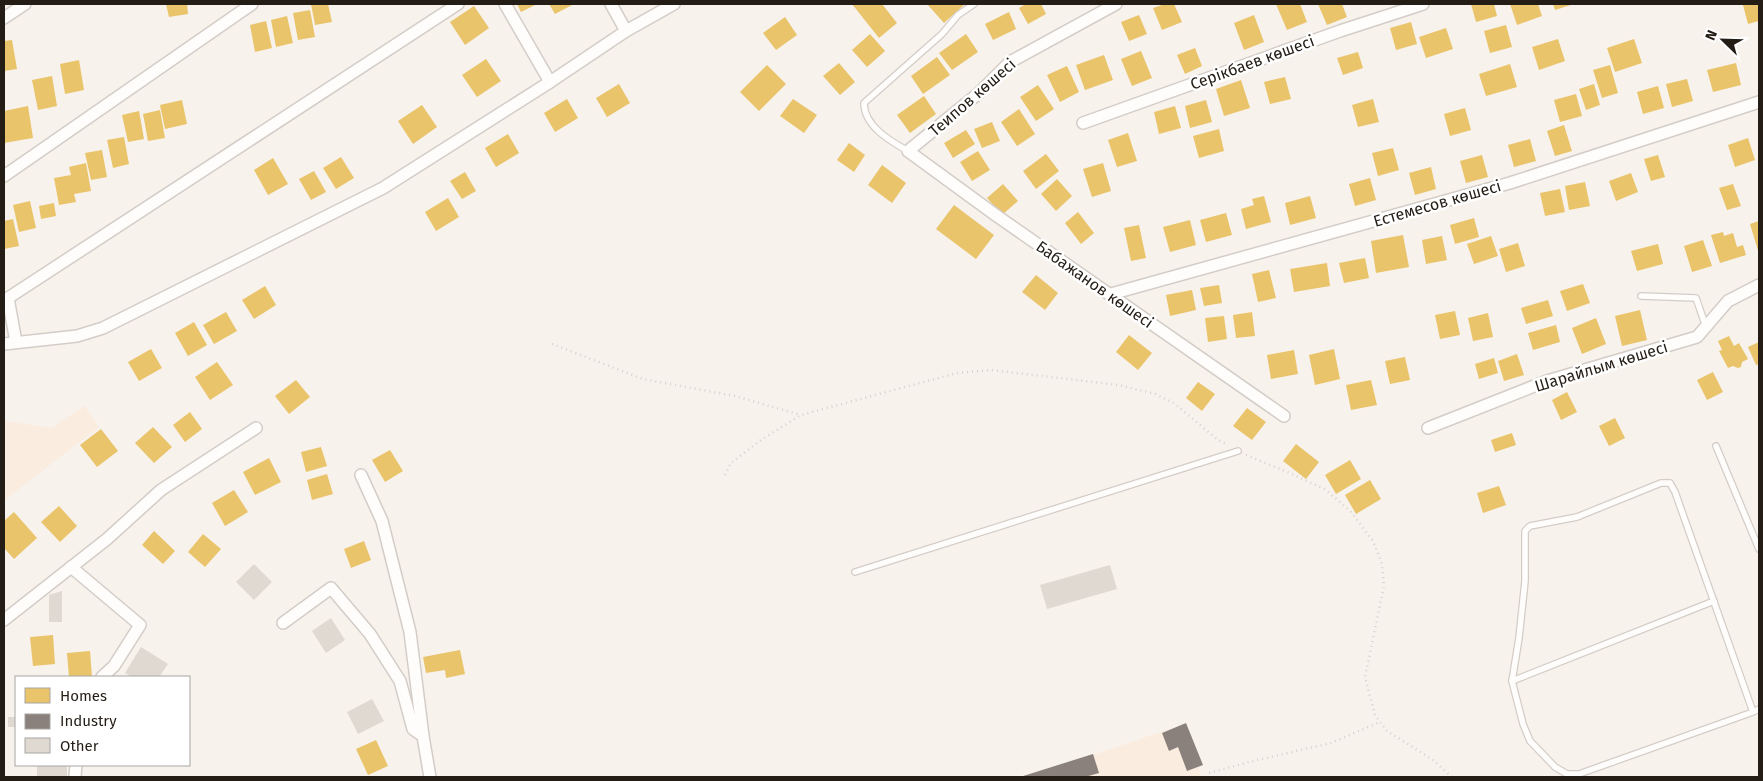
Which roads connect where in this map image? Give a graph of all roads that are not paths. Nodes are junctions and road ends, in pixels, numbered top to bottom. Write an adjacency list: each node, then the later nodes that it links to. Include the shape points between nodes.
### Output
1 (25, 4): 10 (street)
2 (252, 4): 16 (street)
3 (458, 4): 21 (street, via 8,298)
4 (505, 4): 12 (street)
5 (611, 4): 11 (street)
6 (674, 4): 11 (street)
7 (974, 4): 15 (lane, via 958,15 942,34 864,103 869,122)
8 (1116, 4): 15 (street, Теипов көшесі, via 1010,62 979,93)
9 (1422, 4): 14 (street, Серікбаев көшесі)
10 (4, 18)
11 (626, 30): 12 (street)
12 (550, 82): 21 (street, via 383,188 103,328 77,336)
13 (1759, 102): 18 (street, Естемесов көшесі, via 1510,183)
14 (1083, 123)
15 (908, 151): 18 (street, Бабажанов көшесі)
16 (4, 176)
17 (1759, 285): 20 (street, Шарайлым көшесі, via 1728,301)
18 (1111, 294): 23 (street, Бабажанов көшесі)
19 (1641, 296): 20 (lane, via 1696,298)
20 (1706, 326): 25 (street, Шарайлым көшесі, via 1697,337 1547,381)
21 (16, 342): 22 (street)
22 (4, 344)
23 (1284, 416)
24 (256, 428): 30 (street, via 161,490)
25 (1428, 428)
26 (1716, 446): 29 (lane)
27 (1238, 451): 31 (lane)
28 (361, 475): 39 (street, via 382,521 410,632)
29 (1759, 550)
30 (71, 566): 33 (street); 35 (street, via 140,626 114,666)
31 (855, 572)
32 (1714, 600): 36 (lane); 36 (lane, via 1670,483 1661,483 1577,517 1530,526 1523,538 1526,581); 38 (lane)
33 (4, 620)
34 (283, 623): 39 (street, via 331,588 370,634 400,681 414,729)
35 (103, 676)
36 (1512, 681): 38 (lane, via 1530,740 1554,767 1567,774 1579,774)
37 (1759, 709): 38 (lane)
38 (1753, 712)
39 (423, 736): 40 (street)
40 (430, 777)

